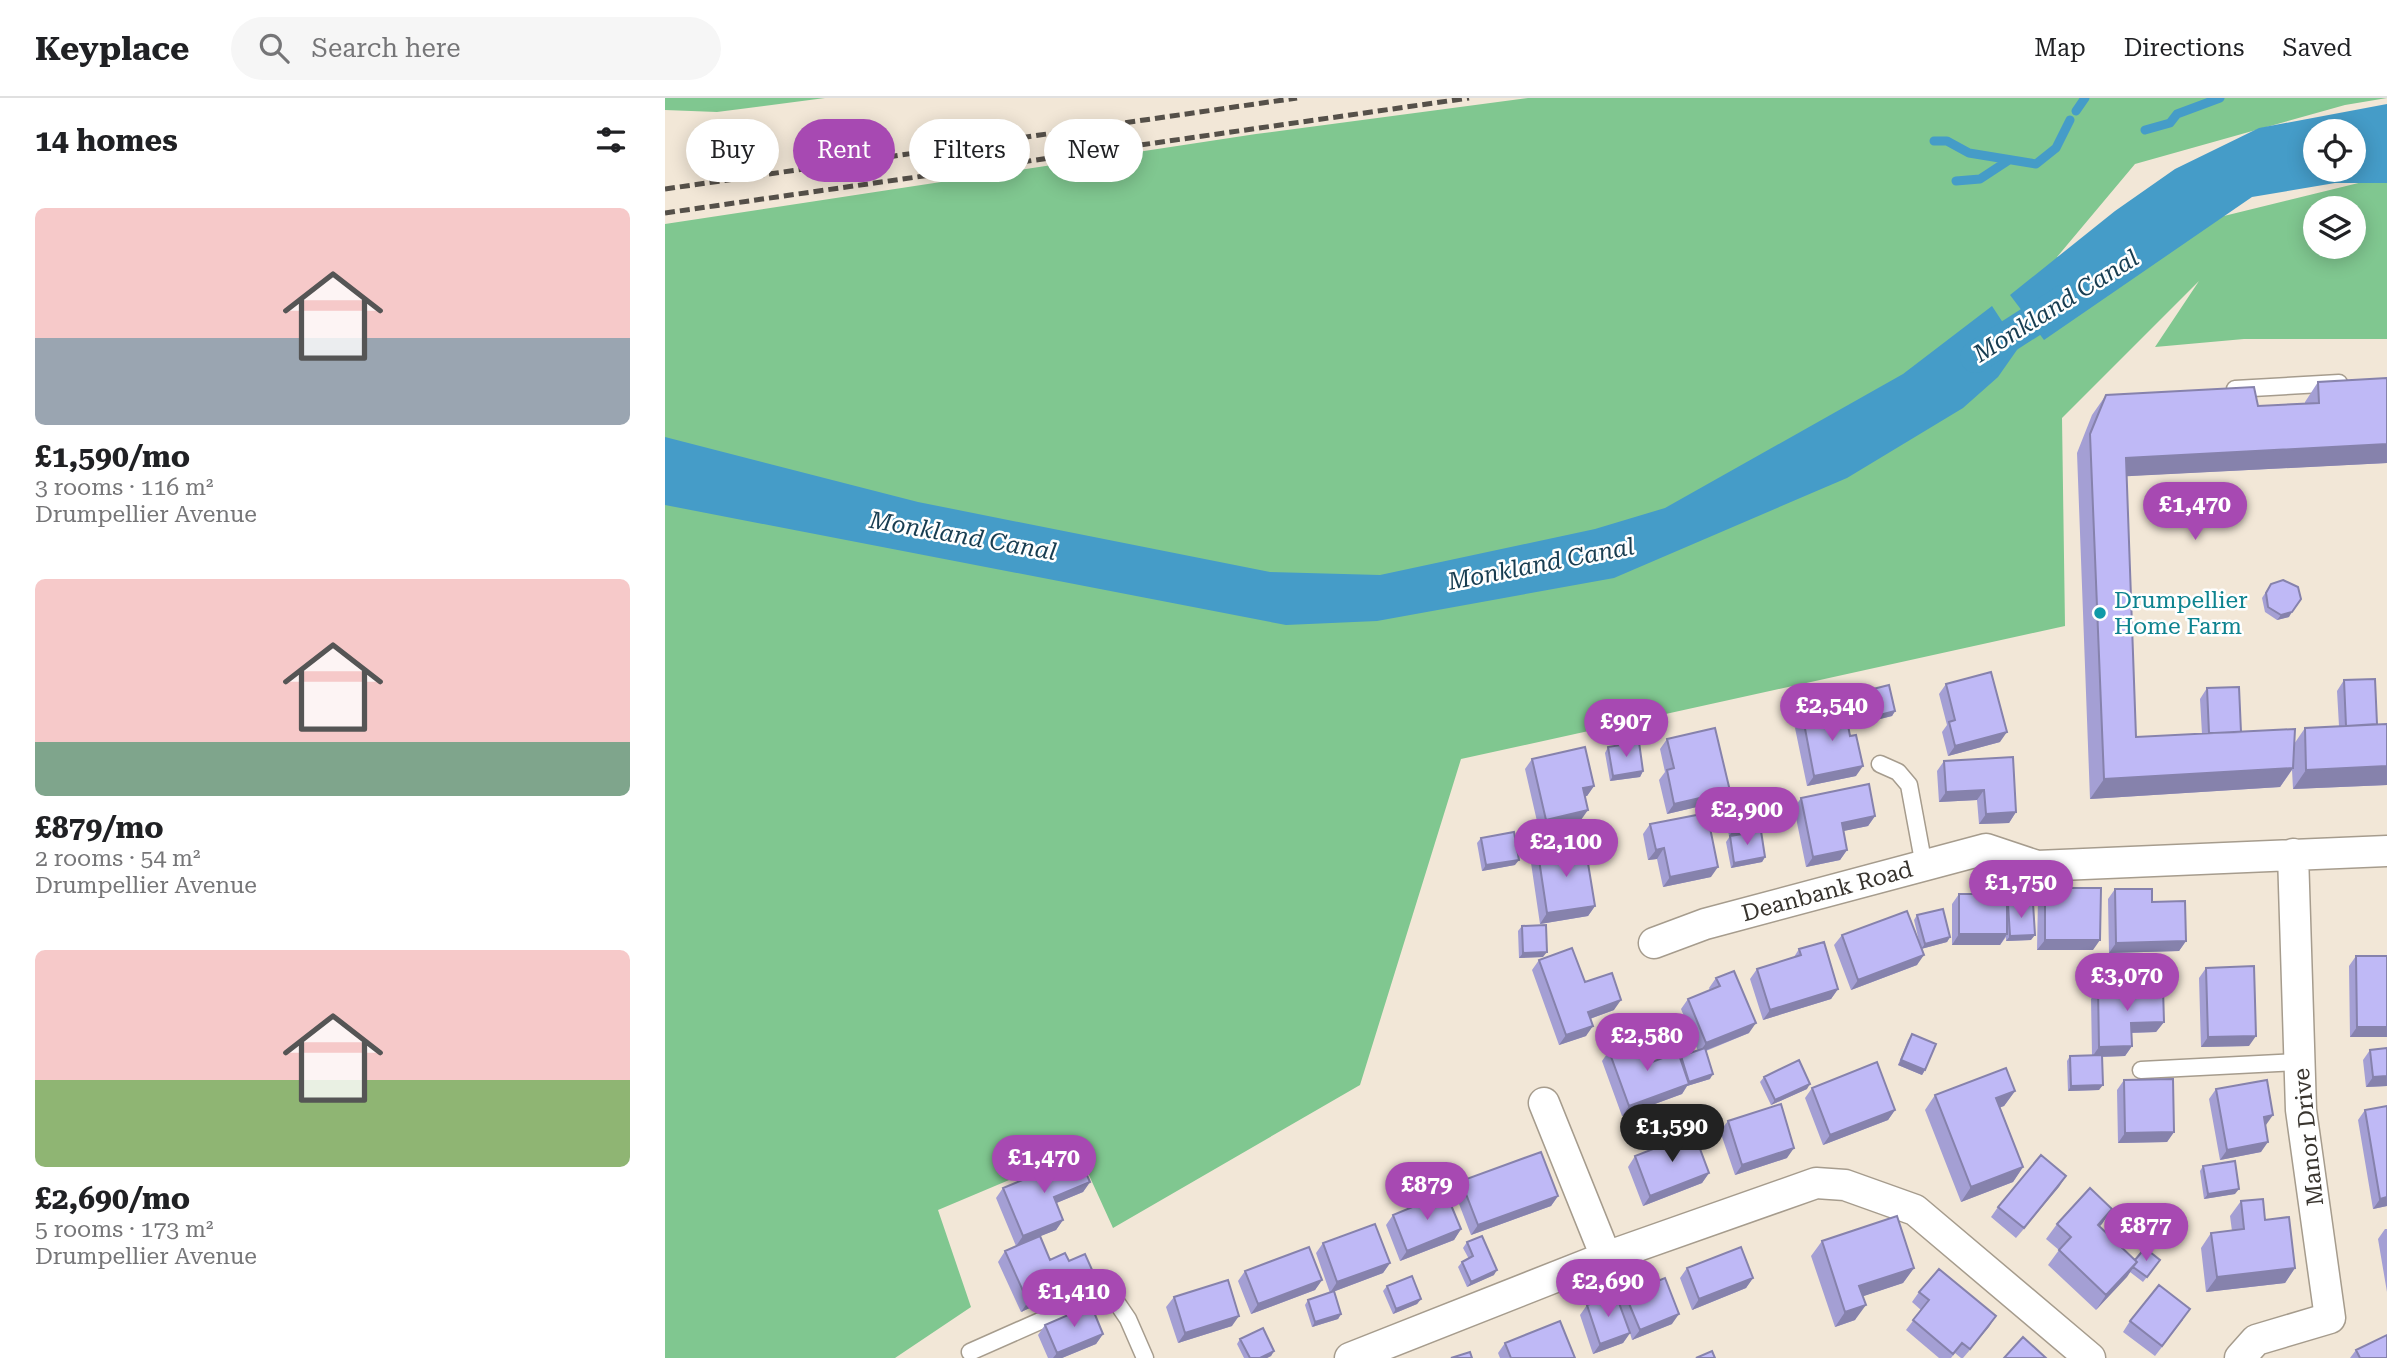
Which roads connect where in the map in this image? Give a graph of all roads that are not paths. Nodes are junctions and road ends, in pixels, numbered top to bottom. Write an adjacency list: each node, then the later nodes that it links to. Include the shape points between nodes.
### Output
1 (2362, 382): 2 (lane)
2 (2218, 390)
3 (1880, 764): 6 (lane, via 1898,772 1909,785)
4 (2387, 851): 5 (street, Deanbank Road)
5 (2293, 854): 6 (street, Deanbank Road, via 2037,866 1986,849); 8 (street, Manor Drive)
6 (1924, 866): 7 (street, Deanbank Road, via 1705,924)
7 (1654, 943)
8 (2300, 1062): 9 (lane); 16 (street, Manor Drive, via 2301,1110 2330,1318 2256,1340)
9 (2141, 1070)
10 (1544, 1103): 11 (street)
11 (1606, 1257): 13 (street); 15 (street, via 1815,1183 1845,1185 1915,1210)
12 (970, 1352): 14 (lane, via 1101,1294 1111,1294)
13 (1368, 1355)
14 (1145, 1358)
15 (2091, 1358)
16 (2240, 1358)

